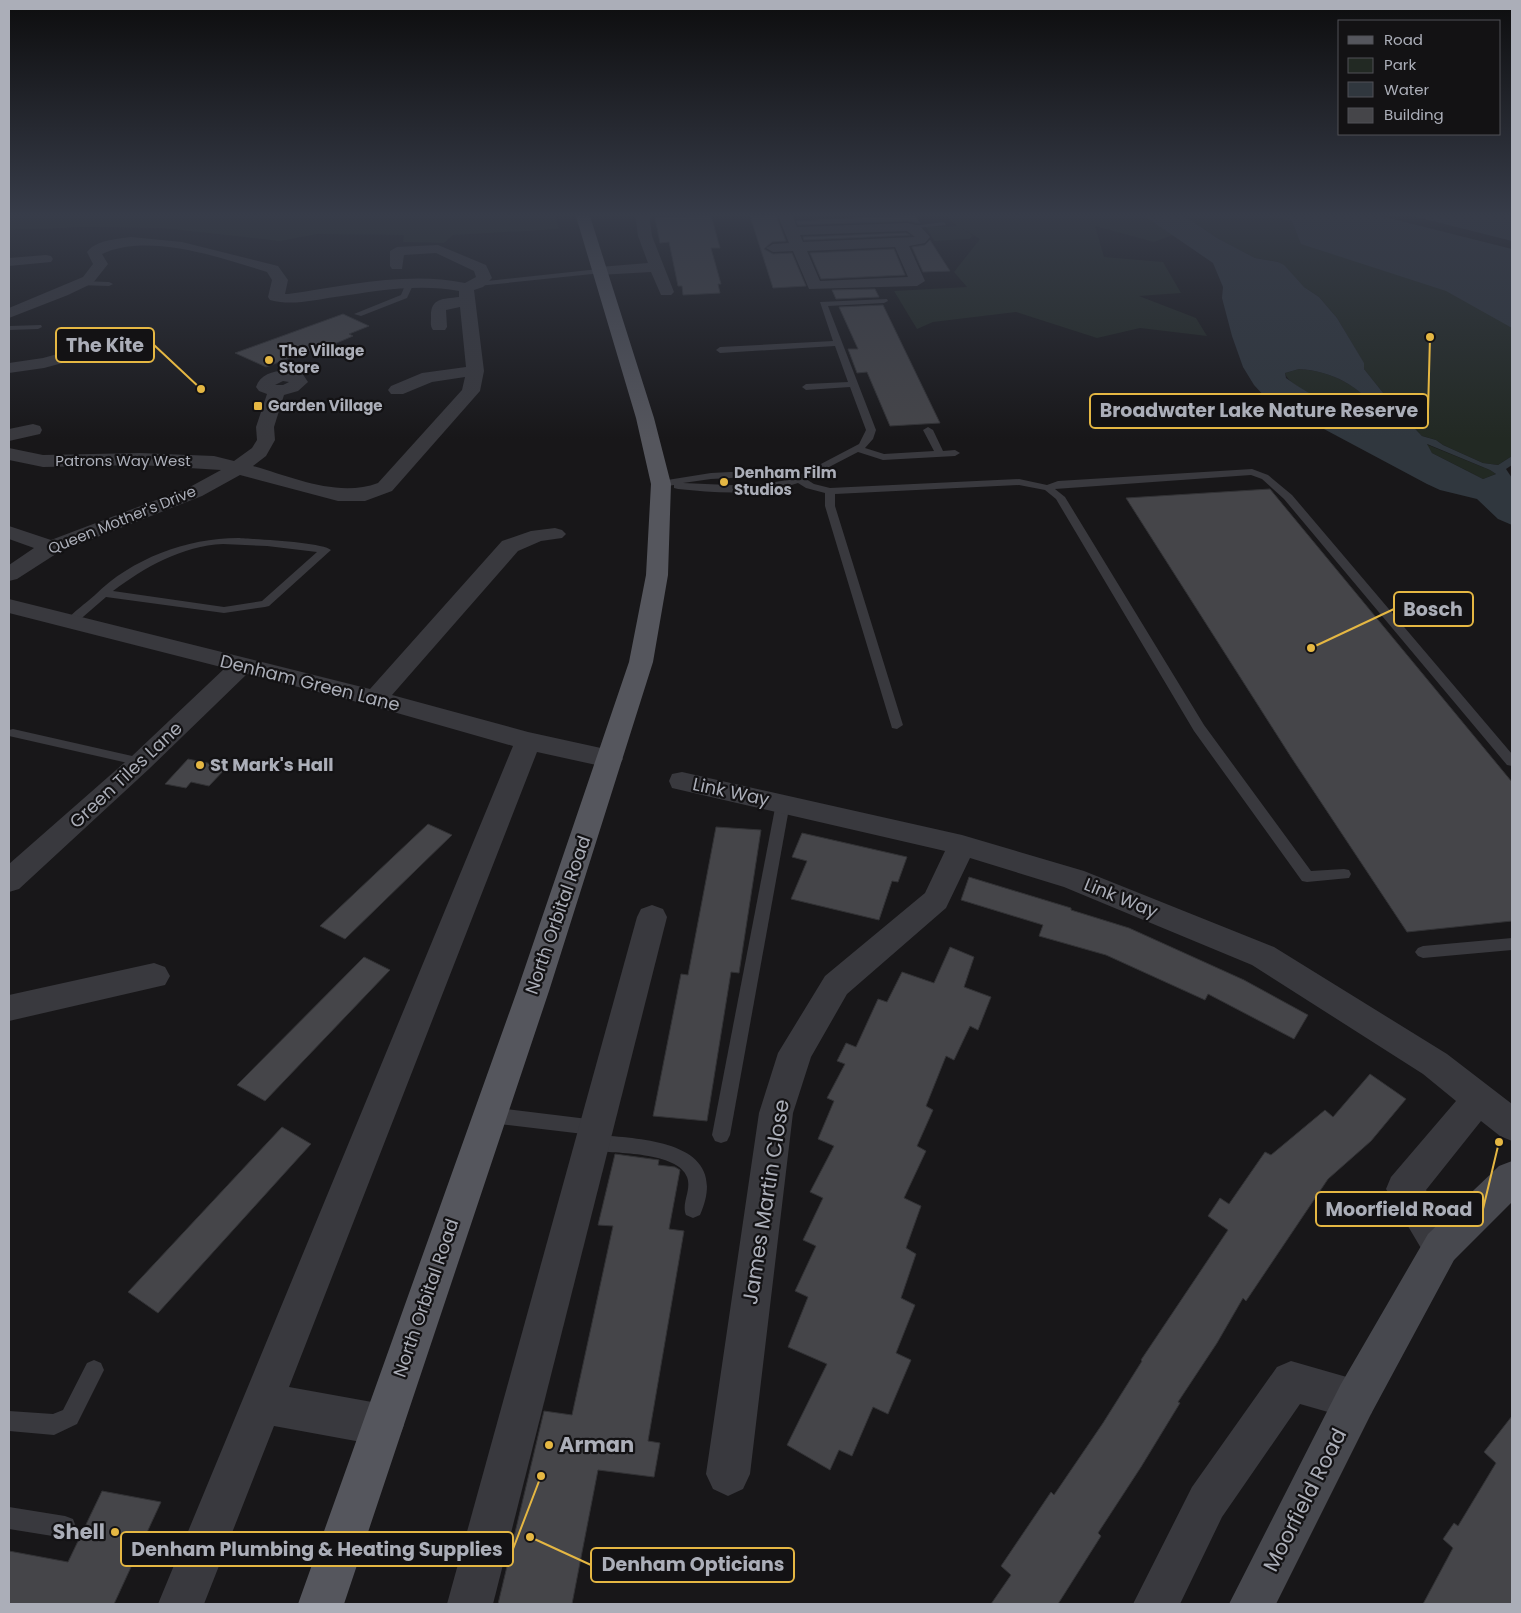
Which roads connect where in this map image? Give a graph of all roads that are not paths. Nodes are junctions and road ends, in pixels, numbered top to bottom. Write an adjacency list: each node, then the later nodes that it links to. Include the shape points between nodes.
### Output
1 (69, 288): 11 (street)
2 (278, 288): 3 (street, via 276,297 288,299)
3 (381, 288)
4 (408, 288): 12 (lane, via 404,296)
5 (471, 288): 14 (street, via 438,308)
6 (473, 288): 20 (street)
7 (604, 288): 34 (main road, North Orbital Road, via 645,418)
8 (665, 288): 9 (street)
9 (666, 292)
10 (884, 301): 16 (lane, via 822,304)
11 (9, 313)
12 (358, 314)
13 (38, 327): 15 (lane)
14 (439, 327)
15 (9, 328)
16 (836, 343): 18 (lane); 21 (lane)
17 (112, 344): 19 (street, via 44,363)
18 (720, 350)
19 (9, 368)
20 (476, 371): 24 (street, via 428,377); 32 (street, Patrons Way West, via 471,391 386,487 365,495 338,495)
21 (852, 384): 22 (lane); 28 (lane, via 871,430 868,439)
22 (806, 387)
23 (277, 390): 32 (street, Queen Mother's Drive, via 264,427 266,440 259,452)
24 (397, 390)
25 (33, 430): 27 (street)
26 (928, 430): 31 (lane)
27 (9, 435)
28 (857, 449): 31 (lane, via 883,457); 33 (lane)
29 (955, 453): 31 (lane)
30 (9, 454): 32 (street, Patrons Way West, via 43,461 186,460 214,462)
31 (940, 454)
32 (237, 469): 39 (street, Queen Mother's Drive, via 195,492)
33 (799, 478): 34 (lane, via 775,486 713,490); 36 (lane, via 810,486)
34 (661, 484): 49 (main road, North Orbital Road, via 657,575 641,662)
35 (1048, 488): 36 (lane, via 1019,482); 51 (lane, via 1058,484 1252,472 1266,477 1288,497); 55 (lane, via 1060,497 1199,728 1307,877)
36 (830, 491): 46 (lane, via 830,506)
37 (9, 532): 39 (street)
38 (555, 534): 45 (street, via 538,535 510,546)
39 (51, 547): 40 (street, Queen Mother's Drive)
40 (9, 574)
41 (102, 593): 41 (lane, via 128,574 162,556 206,542 250,541 326,550 265,604 224,610); 43 (lane)
42 (9, 606): 43 (street, Denham Green Lane)
43 (72, 621): 44 (street, Denham Green Lane)
44 (241, 666): 45 (street, Denham Green Lane); 50 (street, Green Tiles Lane)
45 (375, 698): 48 (street, Denham Green Lane)
46 (897, 725)
47 (13, 732): 50 (lane)
48 (528, 740): 49 (street, Denham Green Lane); 72 (street)
49 (610, 759): 63 (main road, North Orbital Road)
50 (141, 762): 56 (street, Green Tiles Lane)
51 (1512, 762)
52 (682, 781): 53 (street, Link Way)
53 (783, 803): 54 (street, Link Way); 66 (lane)
54 (962, 845): 62 (street, Link Way, via 1074,879 1262,956 1435,1064); 75 (street, James Martin Close, via 936,900 836,984 795,1053 776,1113)
55 (1344, 874)
56 (9, 881)
57 (652, 917): 65 (street)
58 (1512, 944): 59 (lane)
59 (1423, 952)
60 (154, 976): 61 (street)
61 (9, 1008)
62 (1479, 1098): 64 (street, Link Way); 69 (street, via 1404,1189)
63 (490, 1115): 65 (lane); 74 (main road, North Orbital Road)
64 (1512, 1124)
65 (595, 1135): 68 (lane, via 666,1151 689,1162 697,1179); 80 (street)
66 (721, 1135)
67 (1512, 1178): 69 (street, Moorfield Road)
68 (693, 1209)
69 (1441, 1247): 71 (street, Moorfield Road)
70 (94, 1370): 73 (lane, via 70,1417 54,1425)
71 (1356, 1399): 81 (street, via 1291,1381 1207,1502); 82 (street, Moorfield Road)
72 (261, 1403): 74 (street); 78 (street)
73 (9, 1421)
74 (383, 1425): 79 (main road, North Orbital Road)
75 (728, 1474)
76 (9, 1518): 77 (lane)
77 (65, 1527)
78 (181, 1604)
79 (321, 1604)
80 (470, 1604)
81 (1156, 1604)
82 (1252, 1604)

